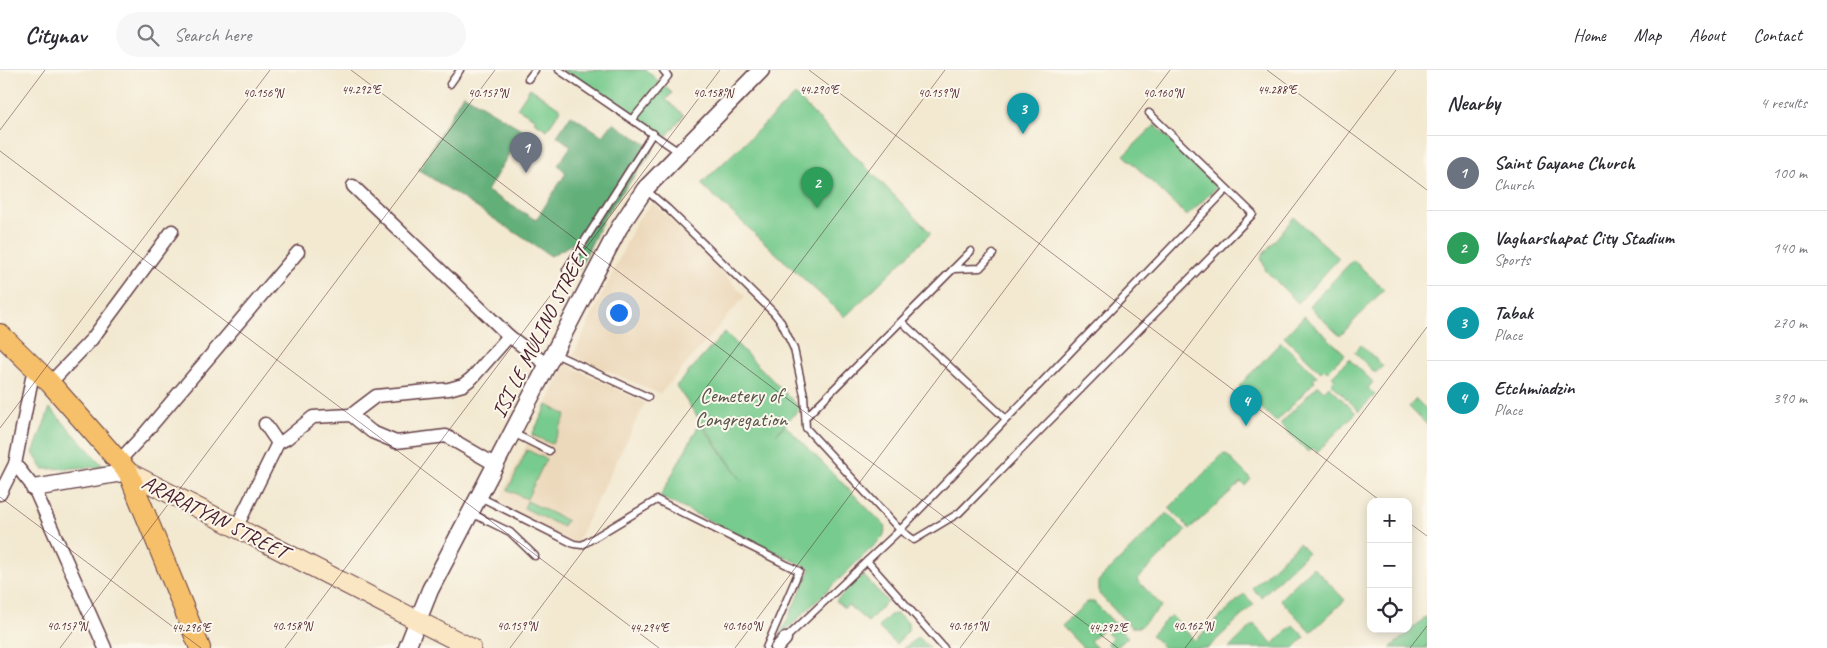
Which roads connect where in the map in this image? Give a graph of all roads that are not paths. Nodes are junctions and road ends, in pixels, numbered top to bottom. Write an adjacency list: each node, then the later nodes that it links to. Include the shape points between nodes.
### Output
1 (535, 70): 6 (lane)
2 (559, 70): 9 (lane)
3 (663, 70): 9 (lane, via 668,76)
4 (761, 70): 11 (street, ISI LE MULINO STREET)
5 (458, 71): 7 (lane)
6 (528, 79)
7 (450, 84)
8 (1149, 112): 14 (lane)
9 (633, 119): 10 (lane)
10 (653, 134): 11 (lane); 20 (lane)
11 (679, 152): 13 (street, ISI LE MULINO STREET)
12 (353, 186): 23 (street)
13 (645, 189): 24 (street, ISI LE MULINO STREET, via 619,228); 29 (lane, via 781,322 794,349)
14 (1227, 189): 30 (lane); 43 (lane, via 1253,214 959,513 914,540)
15 (172, 231): 26 (street, via 92,339)
16 (971, 251): 19 (lane)
17 (298, 252): 37 (street, via 145,433)
18 (993, 254): 19 (lane, via 980,268)
19 (953, 269): 21 (lane)
20 (566, 270)
21 (902, 322): 29 (lane); 30 (lane)
22 (0, 334): 25 (main road, ARARATYAN STREET)
23 (509, 336): 24 (street); 28 (street, via 463,385 376,396)
24 (549, 358): 27 (lane); 32 (street, ISI LE MULINO STREET)
25 (34, 368): 26 (main road, ARARATYAN STREET); 35 (street)
26 (50, 383): 37 (main road, ARARATYAN STREET)
27 (648, 397)
28 (351, 415): 33 (street, via 313,418); 36 (street, via 372,432 396,442 446,436)
29 (806, 418): 43 (lane, via 806,428)
30 (1006, 419): 43 (lane)
31 (265, 424): 33 (street)
32 (512, 433): 34 (lane); 36 (street, ISI LE MULINO STREET)
33 (278, 444): 42 (street)
34 (549, 450)
35 (15, 464): 38 (street); 39 (street)
36 (496, 465): 40 (street, ISI LE MULINO STREET)
37 (123, 467): 38 (street); 42 (main road, ARARATYAN STREET); 49 (main road)
38 (34, 488): 48 (street)
39 (0, 494)
40 (479, 496): 41 (street, ISI LE MULINO STREET); 52 (lane, via 574,544 582,545 657,500 799,571)
41 (471, 513): 44 (lane, via 510,532); 46 (street, ISI LE MULINO STREET, via 430,590)
42 (236, 528): 46 (main road, ARARATYAN STREET)
43 (900, 530): 45 (lane)
44 (535, 556)
45 (867, 561): 47 (lane); 53 (lane)
46 (418, 622): 50 (street, ISI LE MULINO STREET); 51 (main road, ARARATYAN STREET)
47 (781, 644)
48 (105, 648)
49 (200, 648)
50 (406, 648)
51 (471, 648)
52 (766, 648)
53 (944, 648)

